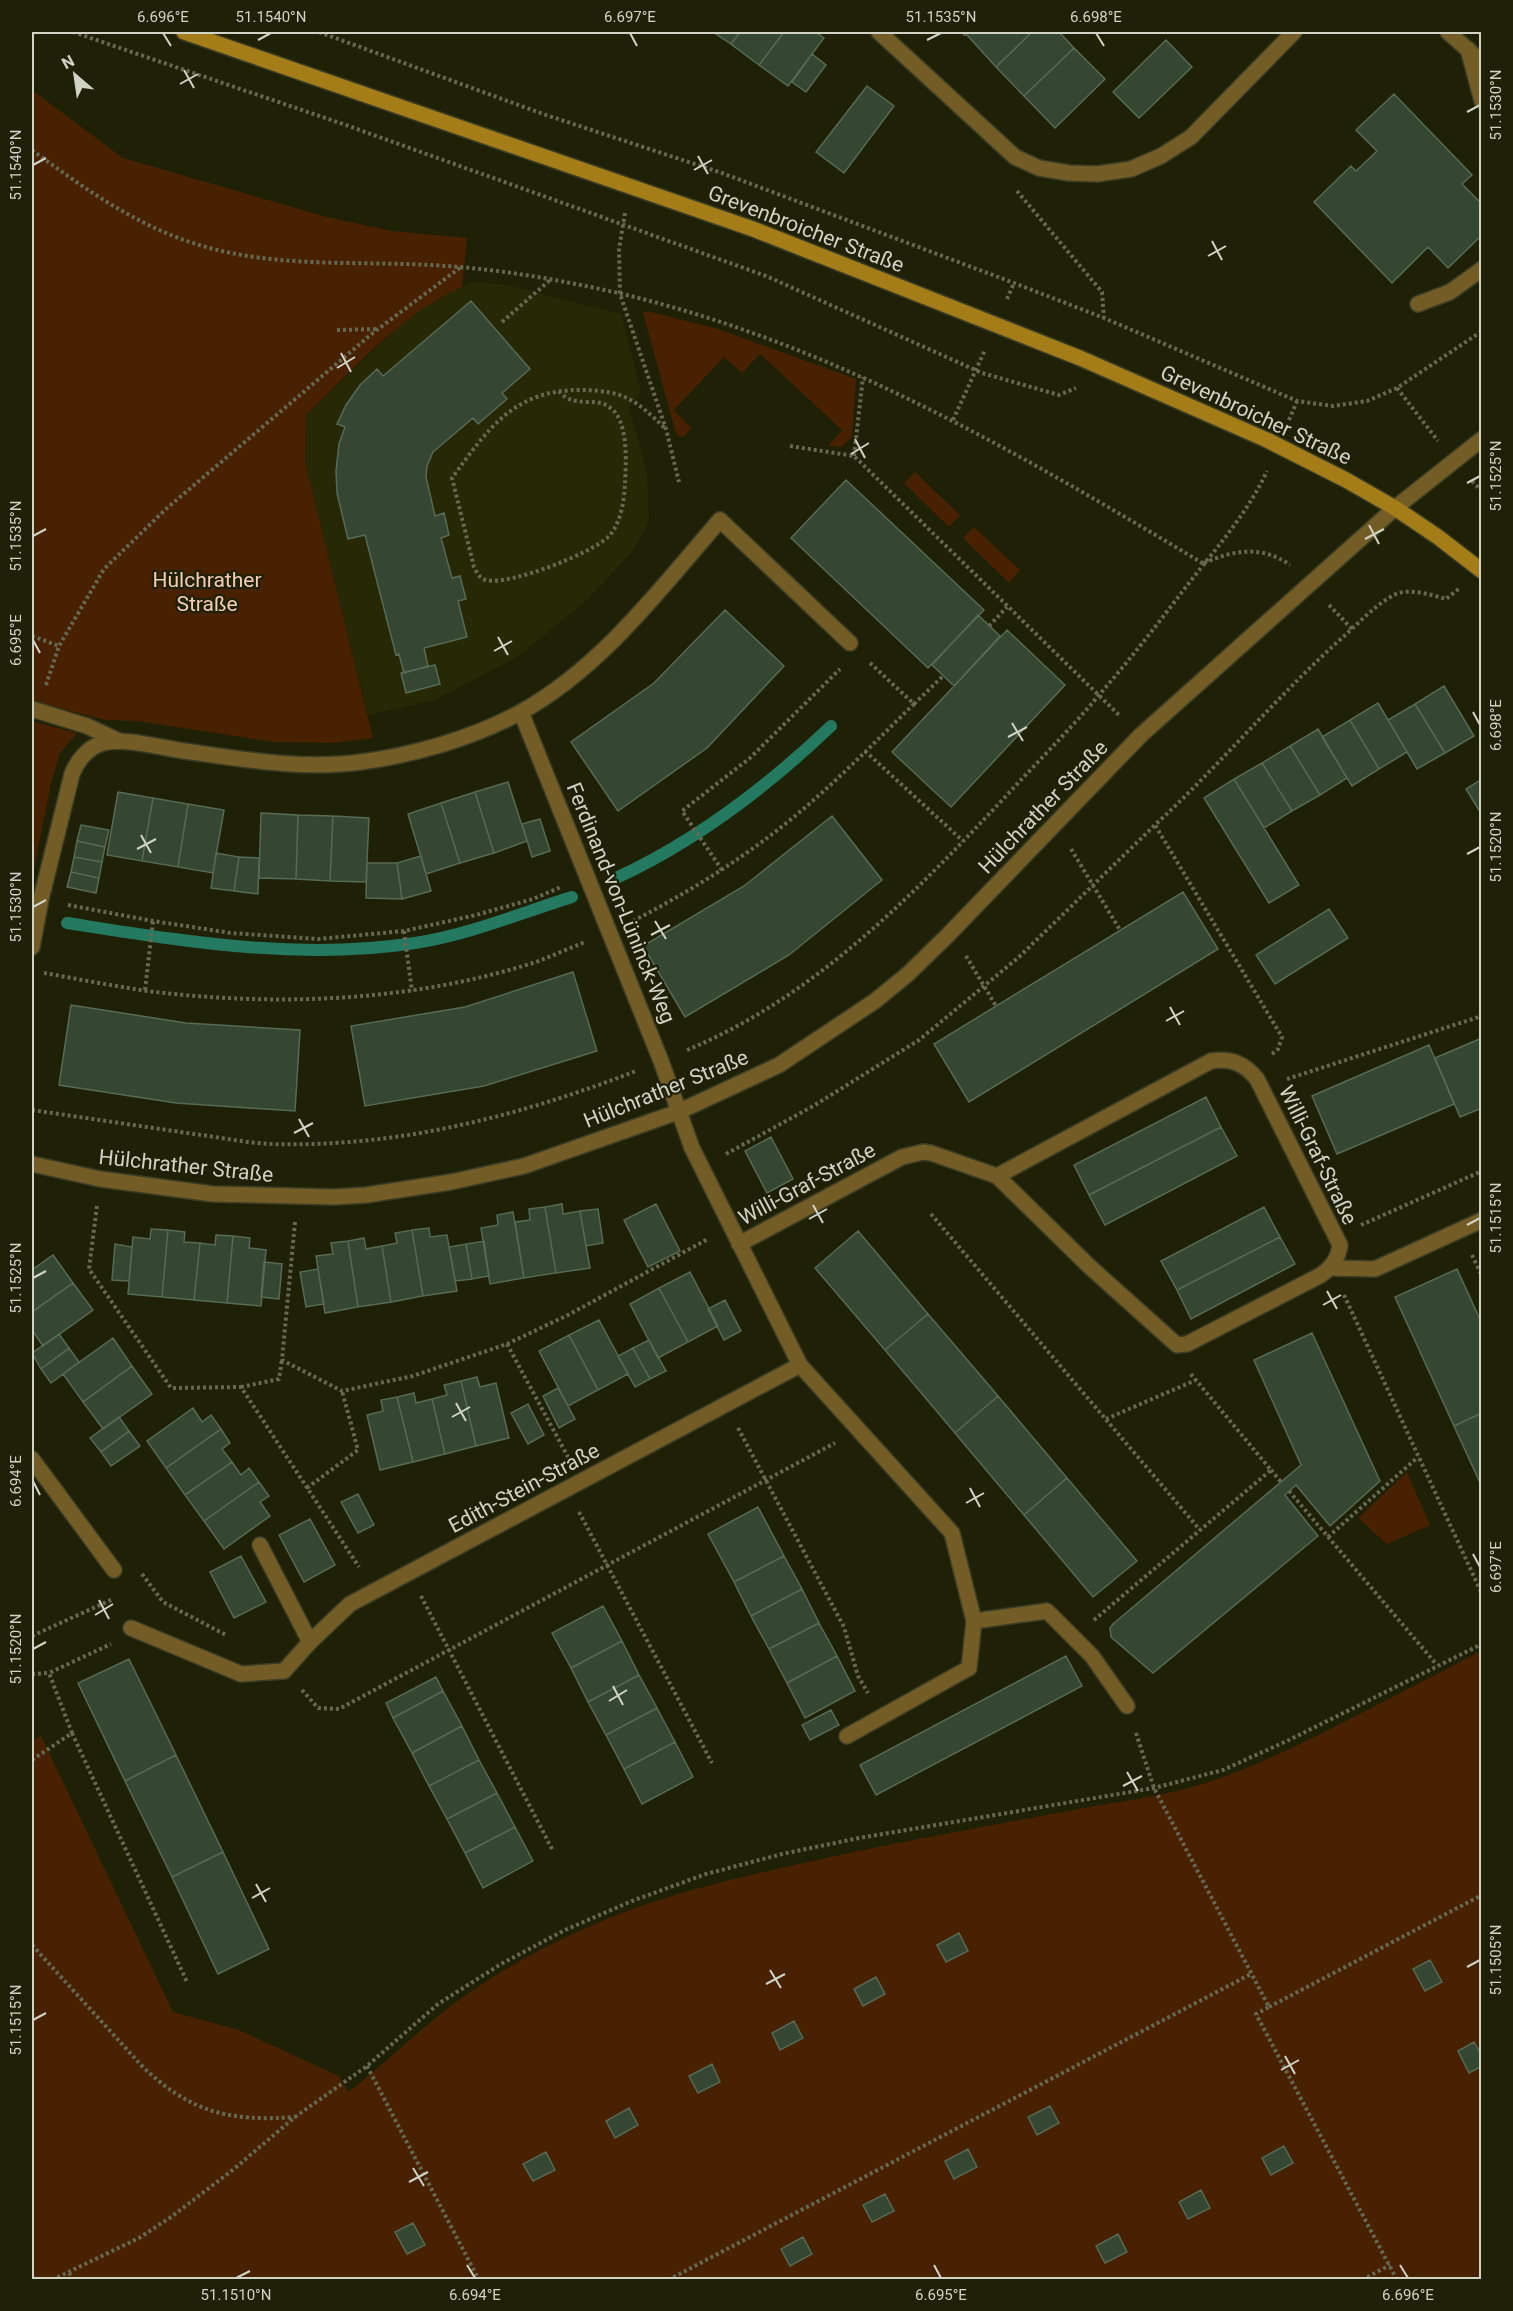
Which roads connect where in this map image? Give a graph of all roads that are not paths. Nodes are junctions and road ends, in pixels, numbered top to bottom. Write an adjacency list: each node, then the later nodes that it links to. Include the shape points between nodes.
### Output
1 (184, 32): 11 (main road, Grevenbroicher Straße, via 753,229 1114,372 1279,446)
2 (879, 32): 3 (street, via 1015,157 1039,168 1097,174 1131,169 1191,137)
3 (1294, 32)
4 (1448, 32): 5 (street)
5 (1468, 49): 6 (street); 7 (street)
6 (1482, 61)
7 (1482, 101)
8 (1482, 269): 9 (street, via 1450,292)
9 (1418, 304)
10 (1482, 439): 11 (street, Hülchrather Straße)
11 (1395, 508): 12 (main road, Grevenbroicher Straße); 18 (street, Hülchrather Straße, via 1141,735 908,974 787,1060)
12 (1481, 571)
13 (854, 647): 15 (street, via 720,520 635,619 590,661)
14 (34, 710): 16 (street, via 87,726)
15 (521, 712): 16 (street, via 426,748 362,762 249,760); 18 (street, Ferdinand-von-Lüninck-Weg)
16 (119, 741): 17 (street, via 96,746 74,768)
17 (32, 947)
18 (678, 1112): 19 (street, Hülchrather Straße, via 524,1166 366,1195 213,1194 100,1179); 22 (street)
19 (32, 1164)
20 (997, 1176): 22 (street, Willi-Graf-Straße, via 939,1155 912,1154); 23 (street, Willi-Graf-Straße, via 1177,1345 1187,1344); 23 (street, Willi-Graf-Straße, via 1211,1061 1237,1062 1251,1072 1261,1087 1340,1245)
21 (1482, 1220): 23 (street, via 1375,1269)
22 (739, 1244): 24 (street)
23 (1331, 1268)
24 (800, 1365): 28 (street, via 952,1533); 30 (street, Edith-Stein-Straße, via 374,1590 350,1604)
25 (32, 1459): 27 (street)
26 (260, 1545): 30 (street)
27 (114, 1570)
28 (974, 1621): 31 (street, via 1047,1611 1092,1656); 32 (street, via 969,1668)
29 (131, 1628): 30 (street, Edith-Stein-Straße, via 241,1674 284,1671)
30 (310, 1642)
31 (1127, 1706)
32 (847, 1736)

